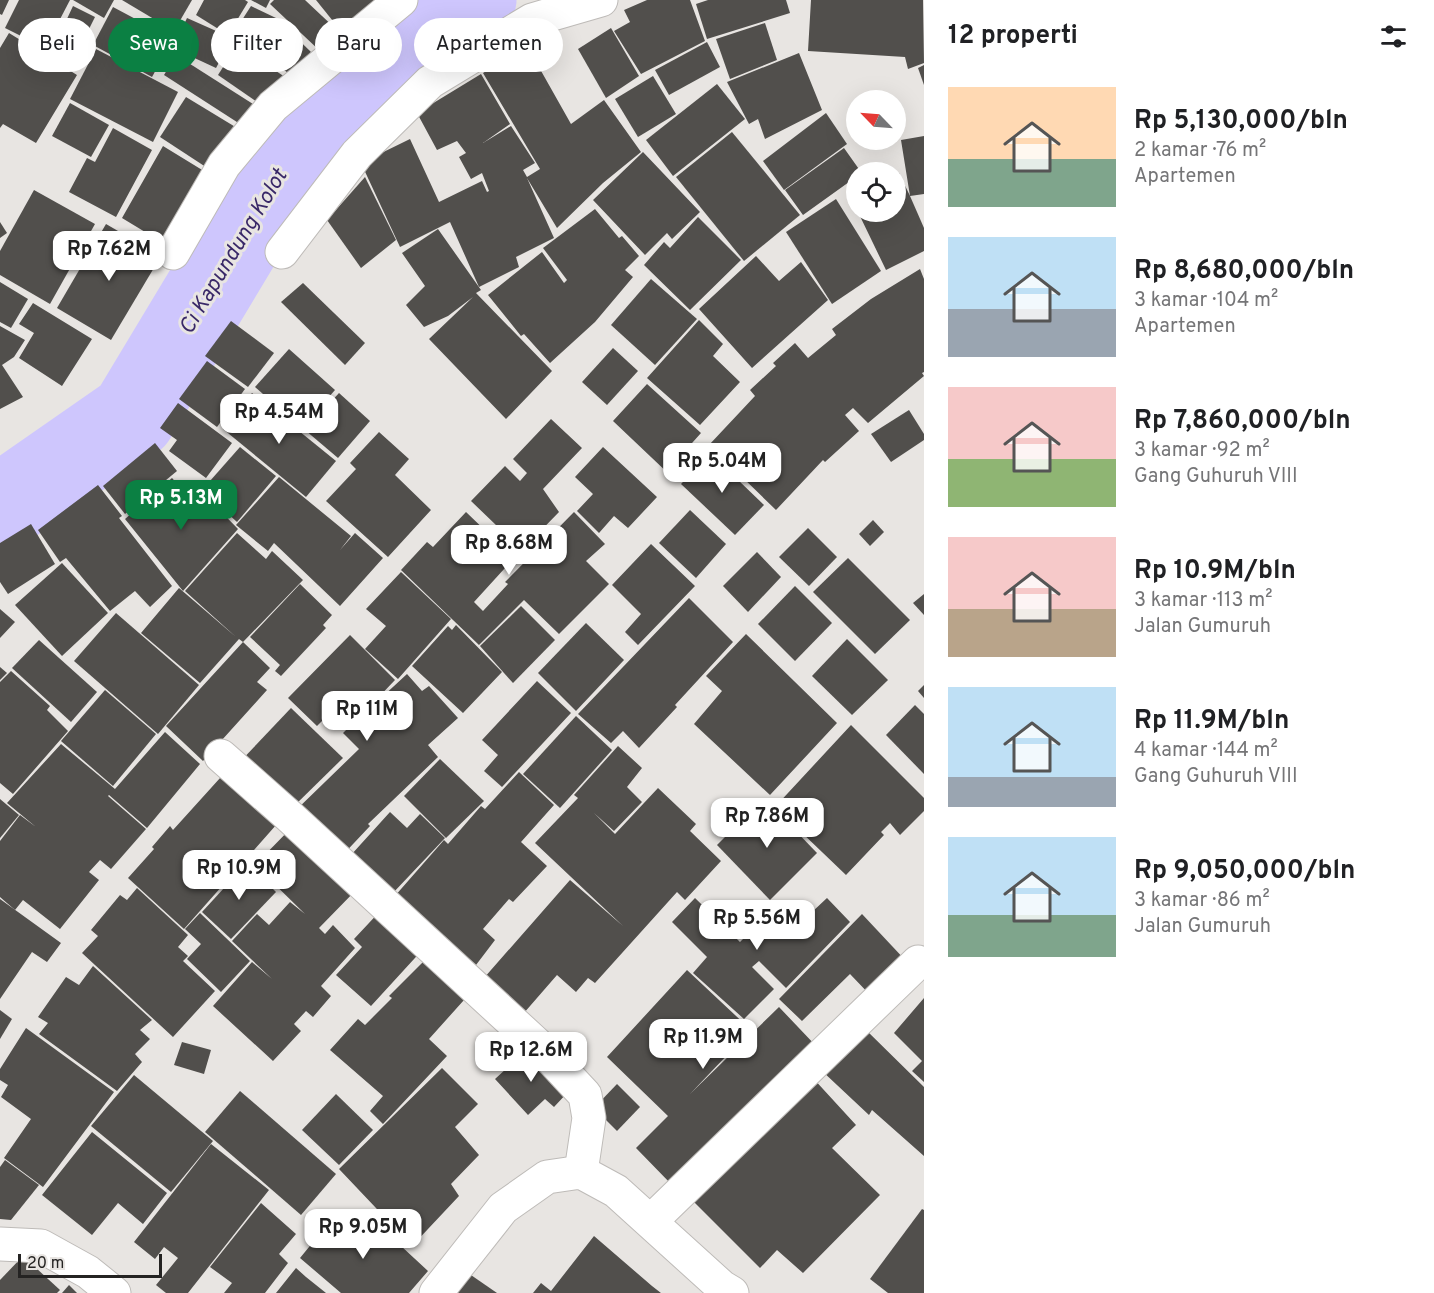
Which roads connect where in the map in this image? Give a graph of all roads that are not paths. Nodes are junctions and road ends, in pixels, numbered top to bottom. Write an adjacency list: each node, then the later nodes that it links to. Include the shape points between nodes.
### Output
1 (401, 0): 4 (street, via 273,106 224,165)
2 (601, 0): 3 (street, via 532,20 430,82 357,154)
3 (282, 252)
4 (173, 253)
5 (221, 756): 7 (street, via 544,1051 585,1095 589,1118)
6 (918, 962): 8 (street)
7 (581, 1172): 8 (street, via 616,1191); 11 (street, via 547,1177 503,1208)
8 (651, 1221): 12 (street)
9 (0, 1244): 10 (street, via 41,1246 88,1272)
10 (114, 1293)
11 (436, 1293)
12 (732, 1293)

